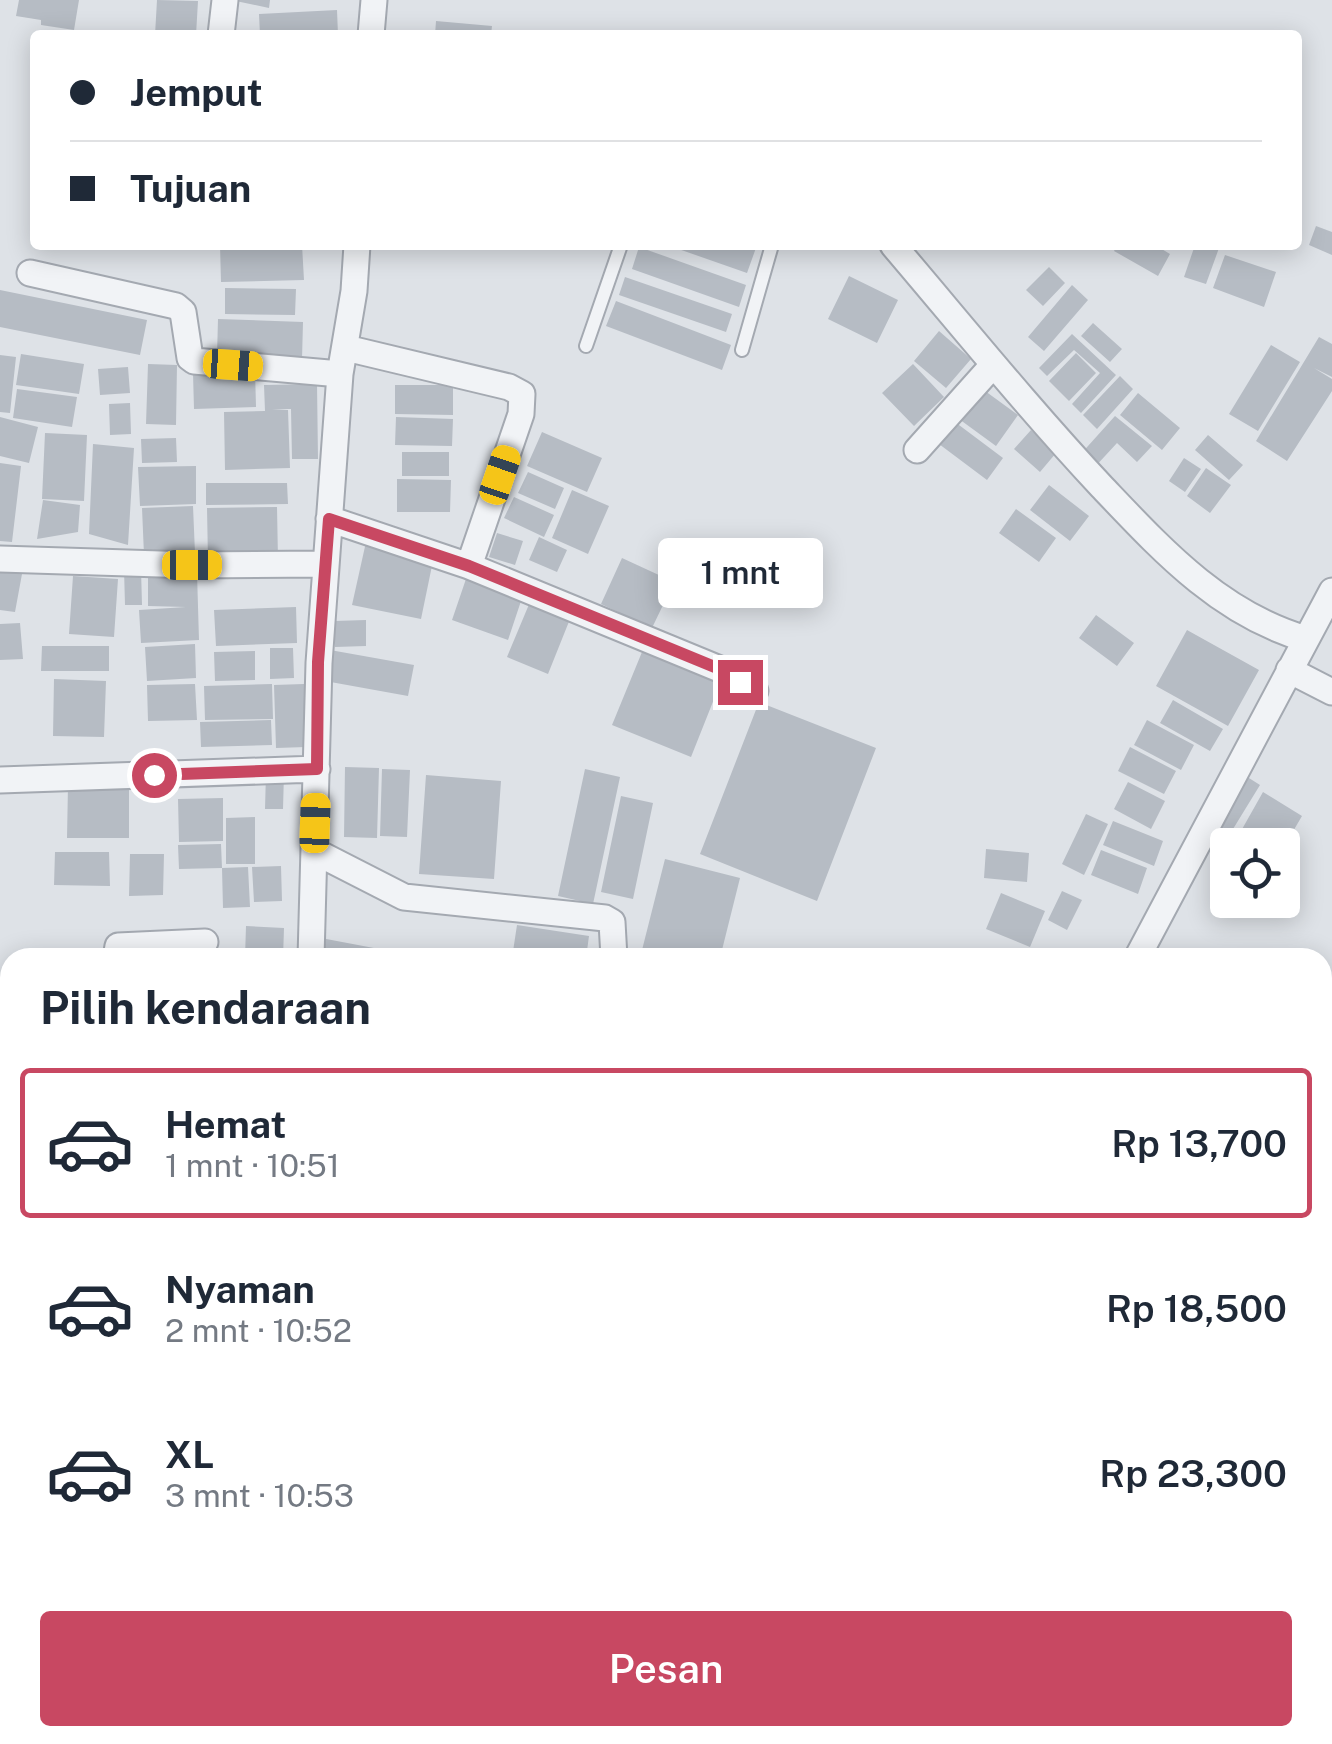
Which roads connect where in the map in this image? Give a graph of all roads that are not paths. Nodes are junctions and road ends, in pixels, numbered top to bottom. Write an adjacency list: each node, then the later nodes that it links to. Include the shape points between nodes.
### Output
1 (224, 0): 3 (street)
2 (374, 0): 4 (street)
3 (221, 30)
4 (372, 30)
5 (356, 250): 11 (street)
6 (619, 250): 10 (lane)
7 (771, 250): 12 (lane)
8 (897, 250): 13 (street)
9 (30, 273): 14 (street, via 180,308 194,362)
10 (586, 346)
11 (346, 348): 14 (street); 19 (street, via 522,394)
12 (742, 350)
13 (993, 365): 15 (street); 21 (street, via 1203,587 1249,618)
14 (340, 374): 16 (street)
15 (917, 450)
16 (329, 519): 18 (street); 19 (street)
17 (0, 559): 18 (street)
18 (326, 564): 25 (street)
19 (469, 566): 23 (street, via 722,670)
20 (1332, 592): 21 (street)
21 (1306, 639): 22 (street)
22 (1289, 670): 24 (street); 32 (street)
23 (755, 690)
24 (1332, 692)
25 (317, 769): 26 (street); 27 (street)
26 (0, 780)
27 (314, 850): 30 (street); 31 (street, via 404,897 606,918)
28 (205, 942): 29 (street)
29 (118, 948)
30 (311, 948)
31 (613, 948)
32 (1142, 948)

